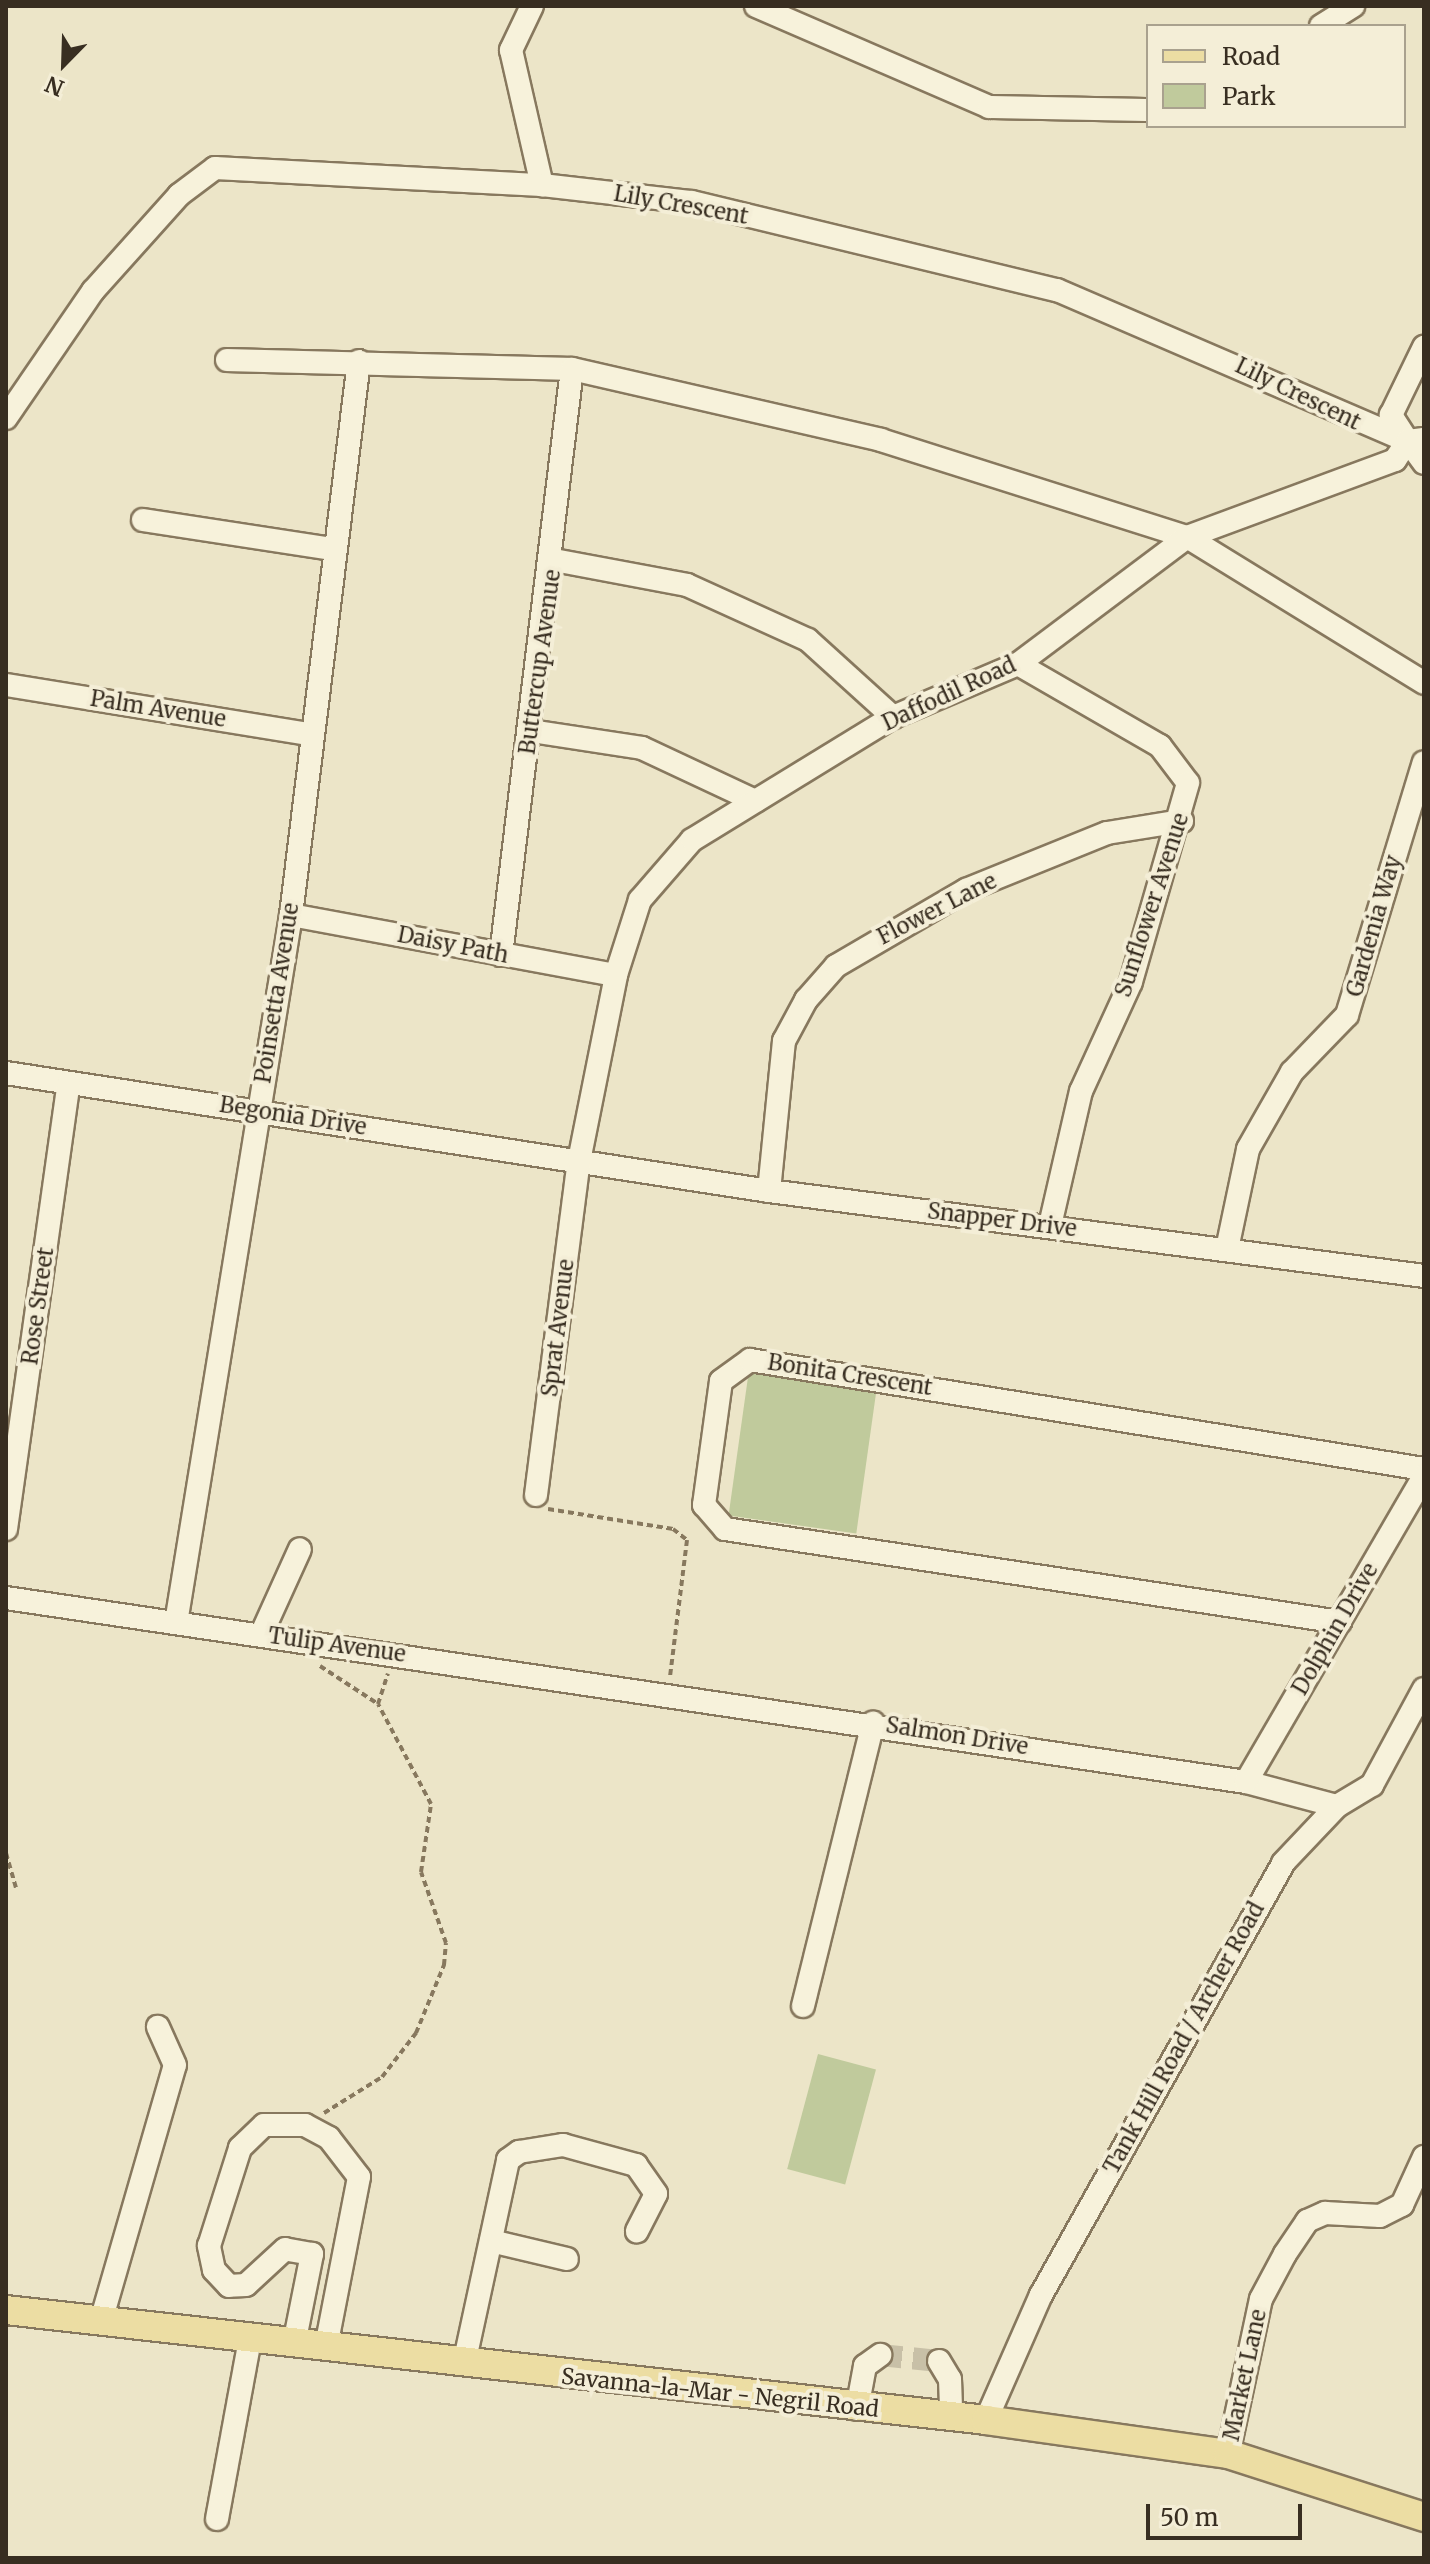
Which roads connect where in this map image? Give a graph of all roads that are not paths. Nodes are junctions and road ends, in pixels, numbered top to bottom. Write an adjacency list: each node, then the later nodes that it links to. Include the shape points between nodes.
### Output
1 (532, 6): 6 (street, via 511,50)
2 (756, 6): 5 (street, via 989,107)
3 (1353, 6): 4 (street)
4 (1324, 24)
5 (1146, 110)
6 (542, 185): 11 (street, Lily Crescent, via 215,168 179,195 93,291); 12 (street, Lily Crescent, via 692,202 1057,290)
7 (1424, 347): 12 (street, via 1391,415)
8 (227, 360): 9 (street)
9 (359, 361): 10 (street); 16 (street, Poinsetta Avenue)
10 (572, 369): 15 (street, via 881,440); 17 (street, Buttercup Avenue)
11 (6, 418)
12 (1416, 440): 13 (street); 15 (street, Daffodil Road, via 1395,460)
13 (1424, 463)
14 (143, 520): 16 (street)
15 (1187, 537): 18 (street, Daffodil Road); 19 (street)
16 (332, 549): 23 (street, Poinsetta Avenue)
17 (554, 560): 21 (street, via 687,585 808,640); 22 (street, Buttercup Avenue)
18 (1018, 664): 21 (street, Daffodil Road); 26 (street, Sunflower Avenue, via 1160,746 1188,783)
19 (1424, 683)
20 (6, 685): 23 (street, Palm Avenue)
21 (893, 717): 25 (street, Daffodil Road)
22 (531, 731): 25 (street, via 642,748); 28 (street, Buttercup Avenue)
23 (309, 734): 27 (street, Poinsetta Avenue)
24 (1424, 762): 36 (street, Gardenia Way, via 1347,1015 1292,1072 1248,1149)
25 (755, 801): 29 (street, Daffodil Road, via 692,840 640,900)
26 (1182, 821): 34 (street, Flower Lane, via 1107,833 966,890 836,966 806,1000 784,1041); 35 (street, Sunflower Avenue, via 1131,982 1081,1091)
27 (291, 915): 28 (street, Daisy Path); 32 (street, Poinsetta Avenue)
28 (501, 955): 29 (street, Daisy Path)
29 (616, 975): 33 (street, Daffodil Road)
30 (6, 1073): 31 (street, Begonia Drive)
31 (69, 1083): 32 (street, Begonia Drive); 41 (street, Rose Street)
32 (259, 1110): 33 (street, Begonia Drive); 45 (street, Poinsetta Avenue)
33 (579, 1161): 34 (street, Snapper Drive); 40 (street, Sprat Avenue)
34 (769, 1191): 35 (street, Snapper Drive)
35 (1050, 1225): 36 (street, Snapper Drive)
36 (1227, 1249): 37 (street, Snapper Drive)
37 (1424, 1276)
38 (1424, 1469): 44 (street, Bonita Crescent, via 750,1360 721,1381 704,1505 725,1529)
39 (1424, 1476): 44 (street, Dolphin Drive)
40 (536, 1495)
41 (6, 1529)
42 (300, 1549): 46 (street)
43 (6, 1598): 45 (street, Tulip Avenue)
44 (1340, 1622): 50 (street, Dolphin Drive)
45 (176, 1623): 46 (street, Tulip Avenue)
46 (261, 1635): 48 (street, Tulip Avenue)
47 (1424, 1689): 51 (street, Tank Hill Road / Archer Road, via 1372,1785)
48 (668, 1691): 49 (street, Salmon Drive)
49 (873, 1723): 50 (street, Salmon Drive); 52 (street, via 821,1910)
50 (1246, 1782): 51 (street, Salmon Drive)
51 (1337, 1806): 68 (street, Tank Hill Road / Archer Road, via 1283,1863 1041,2295)
52 (803, 2006)
53 (158, 2027): 59 (street, via 175,2065)
54 (1424, 2157): 69 (street, Market Lane, via 1402,2205 1380,2216 1325,2213 1307,2221 1285,2254 1261,2299)
55 (637, 2231): 56 (street, via 656,2194 651,2178 636,2165 563,2145 508,2160)
56 (491, 2241): 57 (street); 65 (street)
57 (567, 2259)
58 (6, 2310): 59 (main road, Savanna-la-Mar - Negril Road)
59 (101, 2321): 60 (main road, Savanna-la-Mar - Negril Road)
60 (250, 2339): 61 (main road, Savanna-la-Mar - Negril Road); 71 (street)
61 (294, 2344): 62 (main road, Savanna-la-Mar - Negril Road); 62 (street, via 312,2254 285,2249 246,2285 229,2286 214,2270 209,2246 249,2134 264,2125 305,2125 346,2151 359,2177)
62 (326, 2347): 65 (main road, Savanna-la-Mar - Negril Road)
63 (880, 2355): 66 (street, via 865,2366)
64 (939, 2361): 67 (street, via 950,2379)
65 (464, 2364): 66 (main road, Savanna-la-Mar - Negril Road)
66 (857, 2409): 67 (main road, Savanna-la-Mar - Negril Road)
67 (951, 2417): 68 (main road, Savanna-la-Mar - Negril Road)
68 (986, 2420): 69 (main road, Savanna-la-Mar - Negril Road)
69 (1228, 2454): 70 (main road, Savanna-la-Mar - Negril Road)
70 (1424, 2517)
71 (217, 2519)

